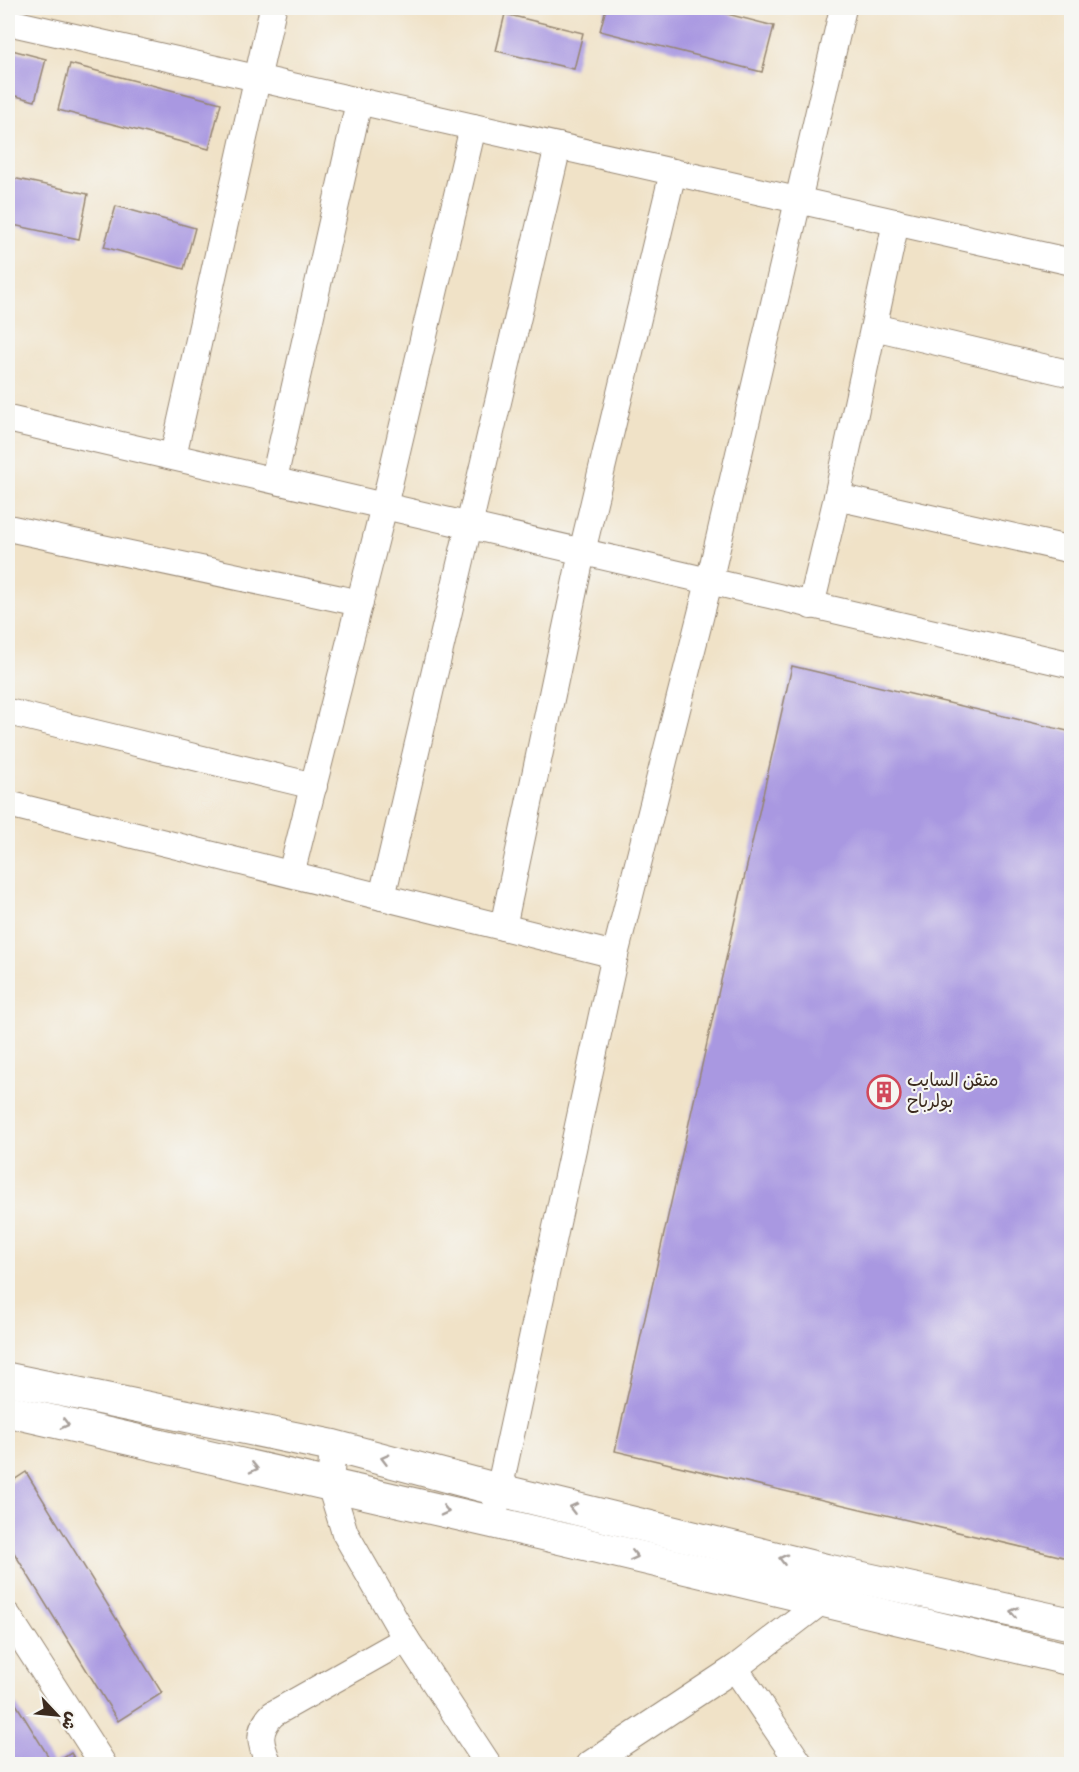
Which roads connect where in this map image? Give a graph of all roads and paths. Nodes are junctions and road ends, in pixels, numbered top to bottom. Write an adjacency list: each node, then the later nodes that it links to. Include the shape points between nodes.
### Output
1 (273, 8): 4 (street)
2 (843, 8): 9 (street)
3 (8, 22): 4 (street)
4 (258, 80): 5 (street); 15 (street)
5 (358, 102): 6 (street); 16 (street)
6 (473, 127): 7 (street); 18 (street)
7 (558, 146): 8 (street); 19 (street)
8 (673, 171): 9 (street); 22 (street)
9 (797, 199): 10 (street); 23 (street)
10 (896, 222): 11 (street); 12 (street)
11 (1071, 262)
12 (874, 327): 13 (street); 17 (street)
13 (1071, 374)
14 (8, 418): 15 (street)
15 (173, 456): 16 (street)
16 (274, 479): 18 (street)
17 (837, 497): 21 (street); 25 (street)
18 (384, 506): 19 (street); 24 (street)
19 (469, 525): 22 (street); 31 (street)
20 (8, 528): 24 (street)
21 (1071, 550)
22 (582, 552): 23 (street); 32 (street)
23 (709, 582): 25 (street); 33 (street)
24 (360, 603): 28 (street)
25 (811, 606): 26 (street)
26 (1071, 665)
27 (8, 712): 28 (street)
28 (314, 786): 30 (street)
29 (8, 804): 30 (street)
30 (291, 874): 31 (street)
31 (382, 897): 32 (street)
32 (503, 927): 33 (street)
33 (615, 955): 38 (street)
34 (8, 1379): 36 (street)
35 (8, 1411): 37 (street, one-way to 37)
36 (333, 1446): 37 (street); 38 (street, one-way to 36)
37 (330, 1485): 39 (street, one-way to 39); 44 (street, via 345,1533)
38 (499, 1490): 39 (street); 40 (street, one-way to 38)
39 (492, 1522): 41 (street, one-way to 41)
40 (826, 1570): 41 (street); 43 (street, one-way to 40)
41 (822, 1601): 45 (street); 46 (street)
42 (8, 1616): 47 (street)
43 (1071, 1624)
44 (406, 1639): 48 (street, via 273,1714 264,1723 260,1737); 49 (street)
45 (1071, 1660)
46 (735, 1668): 50 (street); 51 (street)
47 (103, 1764)
48 (269, 1764)
49 (488, 1764)
50 (590, 1764)
51 (800, 1764)

